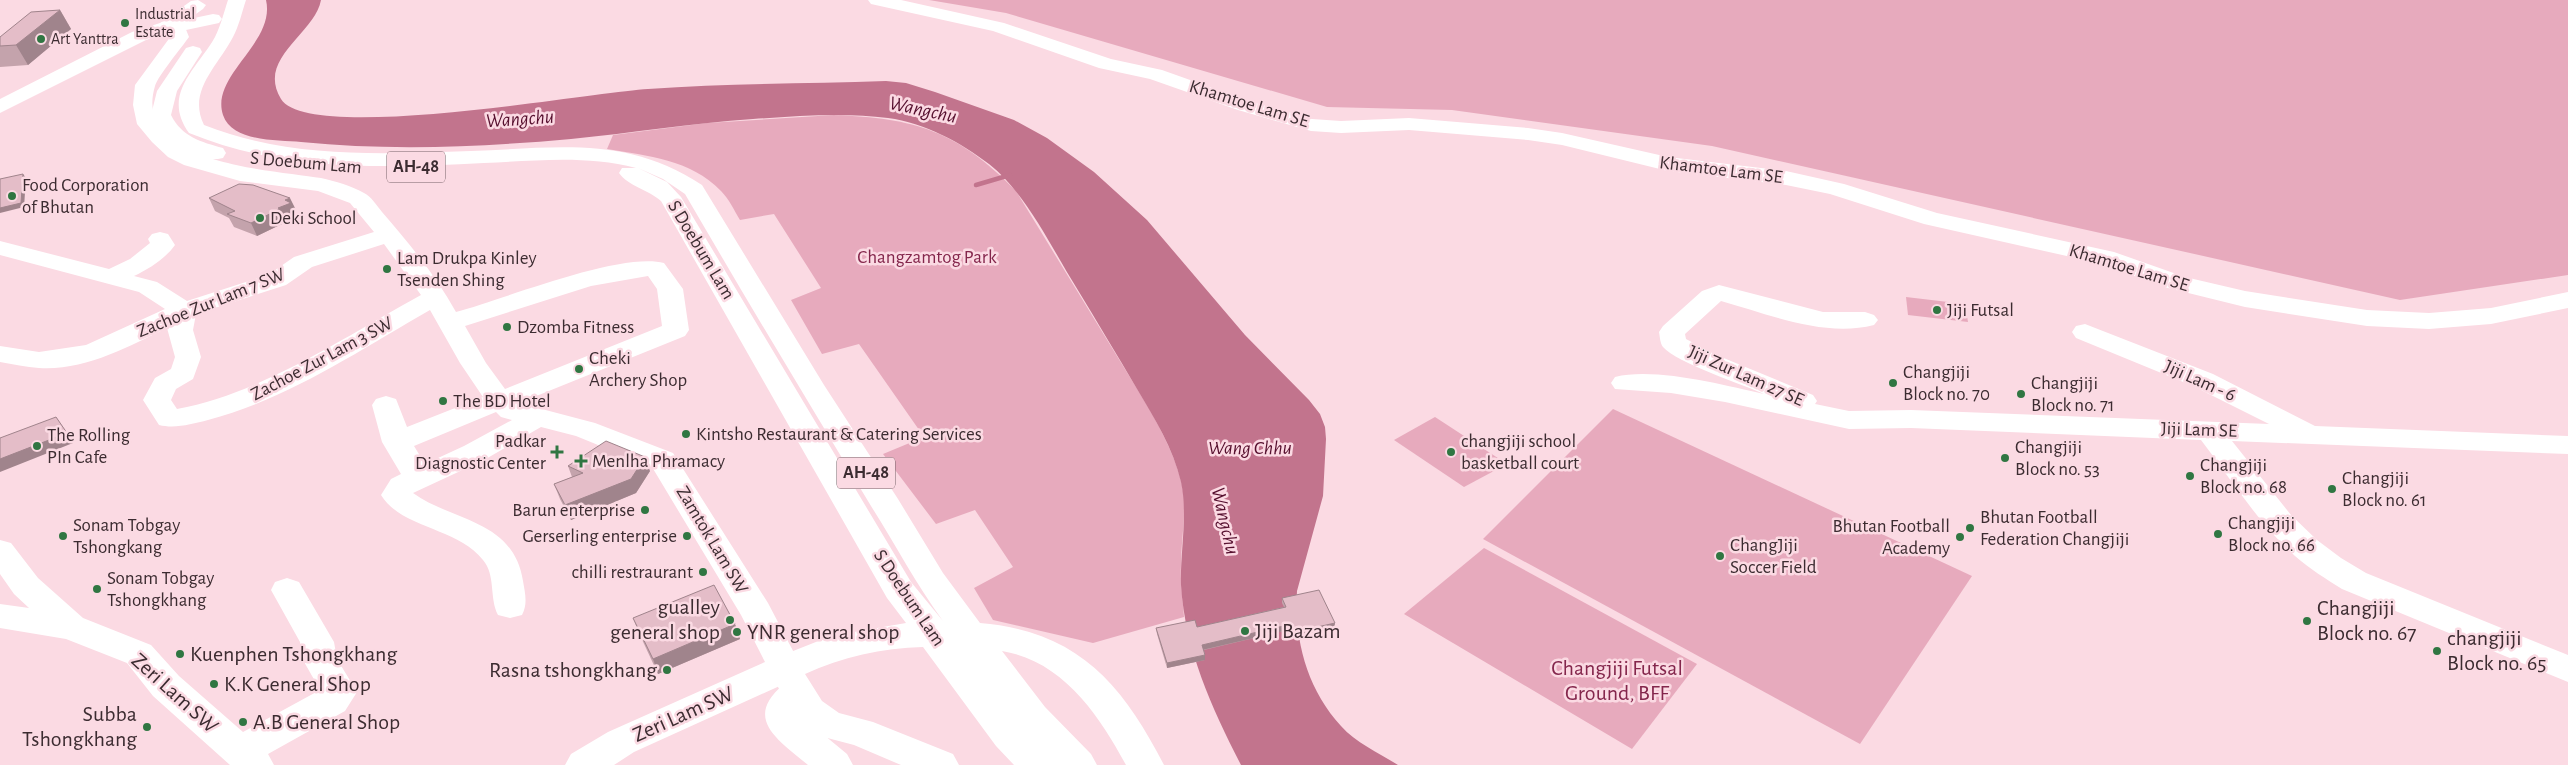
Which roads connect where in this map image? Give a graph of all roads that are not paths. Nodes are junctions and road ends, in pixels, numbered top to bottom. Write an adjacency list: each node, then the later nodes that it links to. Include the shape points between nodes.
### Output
1 (237, 0): 3 (main road, AH-48)
2 (877, 0): 11 (main road, Khamtoe Lam SE, via 998,27 1106,64 1155,74 1311,125 1409,124 1528,134 1668,164 1786,178 1844,191 1932,220 2105,257 2177,284 2245,299 2367,318 2429,321 2491,316)
3 (211, 14): 4 (main road, S Doebum Lam / AH-48); 4 (main road); 4 (main road, via 198,11)
4 (178, 36): 5 (main road, via 129,42); 6 (main road, Zamtok Lam SW, via 145,86 143,105 147,124 159,138 192,160 240,174 322,184 358,198); 38 (main road, S Doebum Lam / AH-48, via 161,115 170,133 196,148 285,164 372,169 583,163 628,172 659,187 670,197 732,300 783,394 899,590 1009,736); 39 (main road, S Doebum Lam / AH-48, via 193,124 201,132 236,145 342,158 610,155 659,168 694,190 931,581 1032,717)
5 (0, 108)
6 (389, 235): 10 (main road, Zamtok Lam SW); 12 (main road, Zachoe Zur Lam 7 SW, via 304,262 276,280)
7 (160, 239): 9 (main road, via 163,245 139,264)
8 (0, 248): 9 (main road)
9 (111, 278): 12 (main road, via 148,287)
10 (435, 297): 12 (main road, Zachoe Zur Lam 3 SW, via 266,392 224,408 169,420 158,400 165,384 182,373 188,357 180,330); 14 (main road, Zamtok Lam SW)
11 (2568, 300)
12 (184, 310): 16 (main road, Zachoe Zur Lam 7 SW, via 111,345 78,355 39,360)
13 (1865, 320): 20 (main road, Jiji Zur Lam 27 SE, via 1823,320 1719,293 1711,296 1672,332 1674,343 1699,358 1780,389)
14 (449, 322): 18 (main road, Zamtok Lam SW, via 473,364); 18 (main road, via 623,270 655,268 670,289 676,330)
15 (2085, 332): 23 (main road, Jiji Lam - 6, via 2202,380)
16 (0, 354)
17 (1625, 383): 20 (main road, Jiji Zur Lam 27 SE, via 1671,385)
18 (501, 400): 21 (main road, Zamtok Lam SW, via 511,411); 24 (main road)
19 (386, 406): 24 (main road)
20 (1831, 415): 22 (main road, Jiji Lam SE, via 1849,420 1911,419)
21 (538, 417): 26 (main road, via 474,453); 33 (main road, Zamtok Lam SW, via 586,429 663,460 756,612)
22 (2209, 430): 23 (main road, Jiji Lam SE); 32 (main road, via 2246,482 2305,547 2327,564 2354,581)
23 (2314, 435): 25 (main road, Jiji Lam SE)
24 (397, 442): 26 (main road, via 411,469)
25 (2568, 445)
26 (421, 477): 29 (main road, via 402,486 396,495 408,507 441,519 485,542 497,554 504,568)
27 (0, 551): 31 (main road, via 26,586)
28 (288, 590): 34 (main road, via 316,642 320,660 339,692 332,701)
29 (510, 606)
30 (0, 616): 31 (main road, Zeri Lam SW)
31 (71, 627): 34 (main road, Zeri Lam SW, via 139,654 166,686)
32 (2568, 669)
33 (791, 681): 35 (main road, Zeri Lam SW, via 621,742); 36 (main road, via 783,705 783,718 789,727); 37 (main road, Zamtok Lam SW, via 809,711 829,725 860,732); 40 (main road, Zeri Lam SW, via 830,649 900,636 948,634 1008,638 1038,646 1080,673 1118,720)
34 (247, 758)
35 (592, 763)
36 (834, 765)
37 (940, 765)
38 (1038, 765)
39 (1078, 765)
40 (1145, 765)

